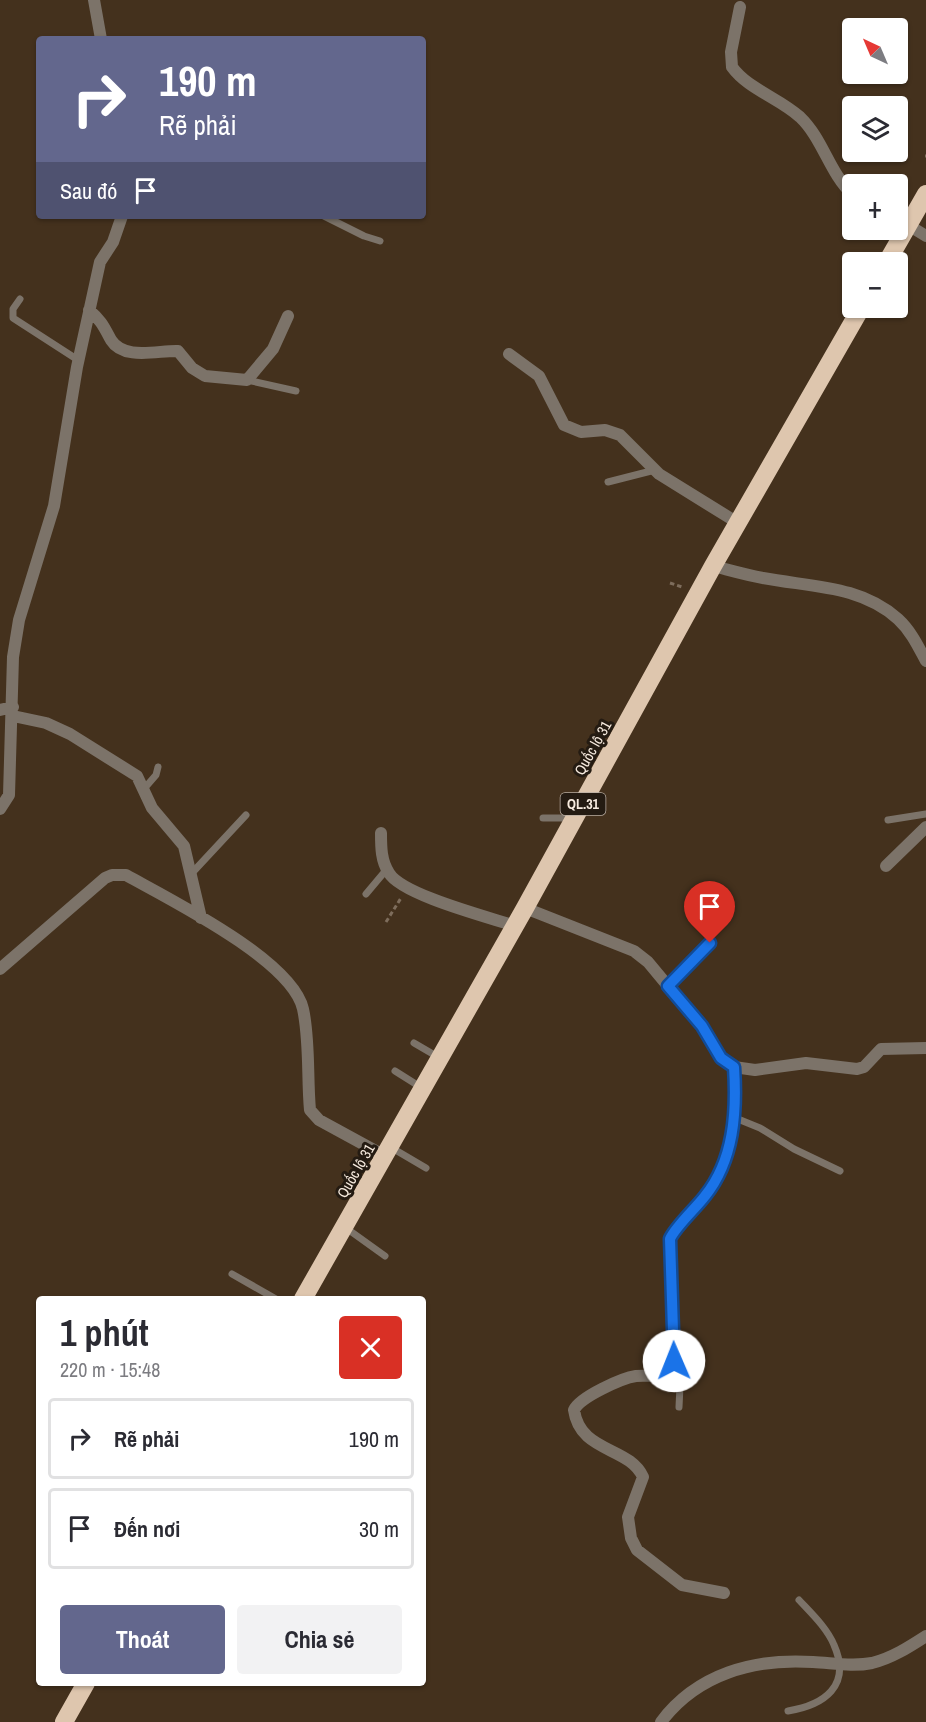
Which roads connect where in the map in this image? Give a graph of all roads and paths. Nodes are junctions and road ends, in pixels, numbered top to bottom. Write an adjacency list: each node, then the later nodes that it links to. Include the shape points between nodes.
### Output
1 (94, 0): 3 (street)
2 (740, 7): 4 (street, via 732,67 799,116 821,145)
3 (100, 36)
4 (842, 185)
5 (926, 194): 6 (highway)
6 (908, 217)
7 (121, 219): 13 (street, via 116,237 100,261)
8 (330, 219): 11 (lane)
9 (908, 233): 10 (street)
10 (926, 236)
11 (380, 241)
12 (20, 299): 17 (lane, via 12,314 14,318)
13 (89, 310): 17 (street); 18 (street, via 122,349 148,354 178,351 205,376)
14 (288, 316): 18 (street, via 273,349)
15 (855, 318): 22 (highway, Quốc lộ 31 / QL.31)
16 (509, 354): 20 (street, via 538,376 564,425 581,432 605,430 620,435)
17 (78, 360): 25 (street, via 54,506 15,638)
18 (247, 380): 19 (lane)
19 (296, 391)
20 (655, 470): 21 (lane); 22 (street)
21 (608, 482)
22 (738, 523): 23 (highway, Quốc lộ 31 / QL.31)
23 (713, 566): 24 (street, via 761,578 834,588 866,598 882,606 904,626); 32 (highway, Quốc lộ 31 / QL.31)
24 (926, 661)
25 (8, 711): 27 (street, via 70,734 137,777); 28 (street, via 9,795)
26 (158, 767): 27 (lane)
27 (143, 790): 38 (street, via 152,808 184,846)
28 (0, 809)
29 (926, 814): 33 (lane)
30 (246, 815): 38 (lane)
31 (543, 818): 32 (lane)
32 (575, 818): 41 (highway, Quốc lộ 31 / QL.31)
33 (888, 820)
34 (926, 827): 36 (street)
35 (381, 833): 37 (street, via 381,854)
36 (886, 866)
37 (387, 869): 39 (street); 40 (lane)
38 (192, 873): 42 (street)
39 (408, 888): 43 (path); 44 (street)
40 (366, 894)
41 (525, 908): 44 (highway, Quốc lộ 31 / QL.31); 47 (street, via 625,945 648,962)
42 (201, 918): 46 (street, via 126,875 112,875); 55 (street, via 273,968 294,991 303,1009 309,1103 314,1116)
43 (386, 922)
44 (515, 926): 50 (highway, Quốc lộ 31 / QL.31)
45 (710, 943): 47 (lane)
46 (0, 969)
47 (668, 986): 51 (street, via 702,1026 721,1058)
48 (414, 1043): 50 (lane)
49 (926, 1048): 51 (street, via 881,1050 857,1069 806,1063 755,1070)
50 (439, 1058): 53 (highway, Quốc lộ 31 / QL.31)
51 (734, 1067): 54 (street)
52 (395, 1071): 53 (lane)
53 (422, 1088): 55 (highway, Quốc lộ 31 / QL.31)
54 (733, 1118): 57 (lane, via 760,1128); 63 (street, via 729,1155 723,1170 670,1239 674,1361)
55 (387, 1151): 56 (lane); 58 (highway, Quốc lộ 31 / QL.31)
56 (426, 1168)
57 (840, 1172)
58 (345, 1227): 59 (lane); 62 (highway, Quốc lộ 31 / QL.31)
59 (385, 1256)
60 (232, 1274): 61 (lane)
61 (271, 1296)
62 (305, 1296)
63 (670, 1371): 64 (lane, via 680,1386); 65 (street, via 658,1377 639,1376 617,1382 576,1405 575,1416 591,1441 636,1466 643,1477 628,1517 637,1550 682,1585)
64 (679, 1407)
65 (724, 1593)
66 (800, 1600): 68 (lane, via 834,1644)
67 (926, 1636): 68 (street, via 879,1660 860,1665)
68 (839, 1664): 70 (lane, via 836,1685 823,1701); 72 (street, via 792,1661 731,1670 689,1692)
69 (84, 1686): 71 (highway)
70 (788, 1711)
71 (64, 1722)
72 (661, 1722)

